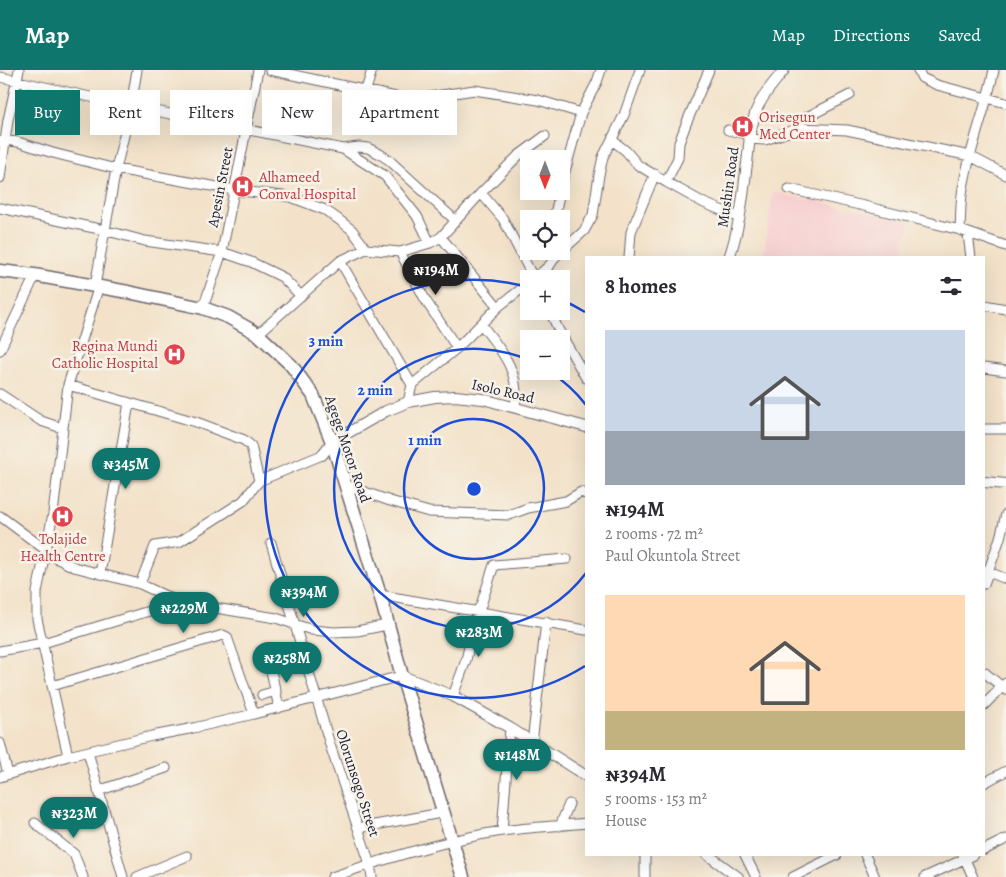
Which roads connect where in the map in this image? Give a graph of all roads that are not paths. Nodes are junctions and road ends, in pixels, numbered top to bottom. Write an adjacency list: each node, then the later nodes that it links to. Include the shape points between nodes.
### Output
1 (20, 70): 13 (street)
2 (137, 70): 14 (street)
3 (258, 70): 20 (street, Apesin Street)
4 (270, 70): 15 (street)
5 (372, 70): 15 (street)
6 (602, 70): 22 (street)
7 (640, 70): 30 (street)
8 (709, 70): 41 (street, via 679,143 678,158)
9 (784, 70): 29 (main road, Mushin Road, via 763,97)
10 (918, 70): 19 (street, via 922,78 937,85)
11 (994, 70): 19 (street)
12 (0, 77): 13 (street)
13 (18, 80): 18 (street); 31 (street)
14 (134, 90)
15 (366, 90)
16 (457, 93): 22 (street, via 474,90 538,100)
17 (850, 95): 23 (street, via 801,120)
18 (90, 97)
19 (988, 97): 21 (street); 34 (street)
20 (252, 99)
21 (1006, 103)
22 (581, 113): 33 (street)
23 (799, 128): 29 (street, via 765,140); 34 (street, via 848,130)
24 (252, 129): 32 (street)
25 (728, 130): 29 (street)
26 (124, 135): 36 (street)
27 (245, 135): 43 (street, Apesin Street)
28 (544, 136): 44 (street, via 518,156)
29 (750, 137): 46 (main road, Mushin Road)
30 (612, 140): 37 (street, via 638,165); 51 (street, via 598,176 593,214 584,231)
31 (2, 141): 36 (street, via 18,142); 40 (street)
32 (343, 148): 35 (street, via 368,148); 39 (street)
33 (570, 153)
34 (970, 156): 38 (street); 49 (street, via 963,185)
35 (396, 167): 39 (street); 47 (street)
36 (116, 169): 43 (street); 48 (street)
37 (655, 174): 41 (street); 57 (street, via 631,232)
38 (1006, 175)
39 (386, 176): 52 (street, via 417,216)
40 (0, 178)
41 (666, 182): 46 (street)
42 (789, 188): 49 (street)
43 (234, 190): 54 (street, via 292,197 310,203 352,230); 55 (street, Apesin Street)
44 (481, 193): 47 (street); 62 (street, via 503,219)
45 (0, 208): 48 (street)
46 (740, 218): 58 (main road, Mushin Road)
47 (456, 221): 50 (street)
48 (104, 230): 55 (street, via 145,241); 67 (street)
49 (964, 232): 53 (street); 59 (street)
50 (441, 237): 52 (street); 71 (street)
51 (570, 242)
52 (430, 243): 56 (street)
53 (1006, 246)
54 (366, 249): 56 (street); 60 (street)
55 (222, 252): 69 (street, via 282,277); 72 (street, Apesin Street)
56 (400, 252): 77 (street, via 426,301)
57 (629, 256)
58 (730, 256)
59 (970, 256)
60 (340, 260): 69 (street); 83 (street)
61 (552, 260): 63 (street)
62 (529, 270)
63 (544, 270)
64 (0, 271): 66 (highway, Agege Motor Road)
65 (0, 278): 66 (highway, Agege Motor Road)
66 (33, 279): 67 (highway, Agege Motor Road); 78 (street)
67 (96, 289): 72 (highway, Agege Motor Road); 82 (street); 93 (highway, Agege Motor Road, via 201,313 250,337 275,357 296,381 308,400)
68 (520, 290): 71 (street)
69 (301, 296): 76 (street)
70 (985, 305): 73 (street)
71 (498, 307): 75 (street)
72 (203, 308): 76 (highway, Agege Motor Road, via 228,317)
73 (1006, 308)
74 (554, 320): 81 (street)
75 (481, 324): 77 (street); 87 (street, via 504,354 513,374 517,393)
76 (258, 334): 93 (highway, Agege Motor Road, via 291,365 312,395)
77 (457, 348): 83 (street)
78 (0, 350)
79 (985, 368): 80 (street)
80 (1006, 371)
81 (585, 376)
82 (68, 385): 86 (street); 89 (street)
83 (412, 385): 85 (street)
84 (0, 394): 89 (street, via 42,421)
85 (408, 402): 87 (main road, Isolo Road, via 456,396); 93 (main road, Isolo Road, via 386,411)
86 (129, 403): 94 (street, via 244,440 251,446); 107 (street)
87 (515, 407): 88 (main road, Isolo Road)
88 (585, 426)
89 (62, 428): 104 (street, via 53,514)
90 (985, 429): 91 (street)
91 (1006, 429)
92 (585, 431): 93 (main road, Isolo Road, via 488,406 443,401 411,405 362,429)
93 (329, 450): 94 (street); 97 (highway, Agege Motor Road); 115 (highway, Agege Motor Road)
94 (259, 482): 109 (street, via 243,502 189,536 179,542 155,546)
95 (985, 482): 96 (main road)
96 (1006, 484)
97 (345, 485): 100 (street, via 429,512 508,515 566,501 581,492); 110 (highway, Agege Motor Road)
98 (985, 487): 99 (main road)
99 (1006, 490)
100 (585, 494)
101 (1006, 514): 106 (street)
102 (0, 516): 104 (street)
103 (271, 543): 114 (street, Olorunsogo Street)
104 (44, 549): 107 (street, via 74,567); 117 (street, via 36,612)
105 (567, 559): 112 (street, via 494,565)
106 (986, 571): 108 (street)
107 (100, 574): 109 (street)
108 (1006, 578)
109 (140, 584): 111 (street)
110 (380, 595): 112 (street); 121 (highway, Agege Motor Road)
111 (179, 602): 114 (street, via 276,618); 117 (street)
112 (477, 611): 113 (street); 126 (street, via 466,660)
113 (546, 622): 116 (street); 133 (street)
114 (294, 625): 115 (street, via 334,632); 127 (street, Olorunsogo Street)
115 (382, 626): 121 (highway, Agege Motor Road)
116 (585, 630)
117 (43, 643): 118 (street); 122 (street)
118 (0, 651)
119 (270, 666): 124 (street)
120 (985, 673): 123 (street)
121 (400, 676): 126 (main road); 127 (street); 143 (highway, Agege Motor Road); 150 (highway, Agege Motor Road)
122 (52, 686): 130 (street, via 223,635 227,637); 135 (street)
123 (1005, 687): 128 (street)
124 (276, 690): 125 (street); 129 (street)
125 (262, 695)
126 (453, 696): 131 (main road)
127 (316, 698): 129 (street); 147 (street, Olorunsogo Street)
128 (985, 704)
129 (279, 708): 130 (street)
130 (254, 714): 134 (street)
131 (510, 728): 133 (main road); 148 (street)
132 (0, 743): 139 (street)
133 (532, 743): 138 (main road)
134 (88, 752): 135 (street); 141 (street)
135 (68, 756): 139 (street)
136 (166, 768): 141 (street)
137 (1006, 772): 140 (street)
138 (585, 775)
139 (4, 776)
140 (985, 782)
141 (98, 791): 161 (street)
142 (569, 804): 146 (street)
143 (436, 814): 147 (street); 150 (highway, Agege Motor Road)
144 (34, 823): 160 (street, via 74,854)
145 (585, 823): 146 (street)
146 (560, 826): 148 (street)
147 (358, 828): 159 (street, Olorunsogo Street)
148 (502, 831): 150 (street)
149 (1006, 839): 151 (street)
150 (448, 843): 159 (street); 165 (highway, Agege Motor Road); 166 (highway, Agege Motor Road)
151 (985, 850)
152 (187, 856): 162 (street)
153 (645, 856): 167 (street)
154 (709, 856): 168 (main road)
155 (746, 856): 169 (street)
156 (835, 856): 170 (street)
157 (865, 856): 171 (street)
158 (967, 856): 172 (street); 173 (street)
159 (370, 864): 163 (street); 164 (street, Olorunsogo Street)
160 (83, 877)
161 (123, 877)
162 (137, 877)
163 (332, 877)
164 (372, 877)
165 (455, 877)
166 (463, 877)
167 (645, 877)
168 (738, 877)
169 (756, 877)
170 (793, 877)
171 (875, 877)
172 (925, 877)
173 (973, 877)

